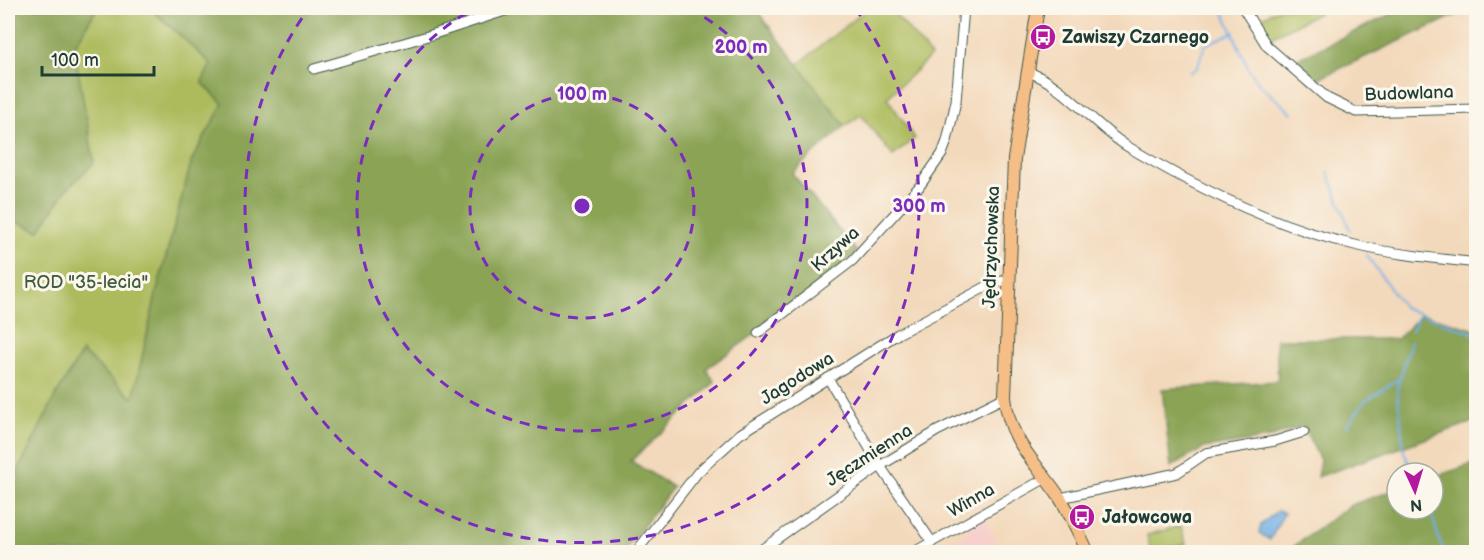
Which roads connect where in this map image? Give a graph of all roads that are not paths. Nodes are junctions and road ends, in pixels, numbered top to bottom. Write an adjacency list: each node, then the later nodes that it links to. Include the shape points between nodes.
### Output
1 (514, 8): 5 (street)
2 (964, 8): 10 (street, Krzywa, via 959,82 942,154 919,187 852,261)
3 (1038, 8): 6 (main road, Jędrzychowska)
4 (1244, 8): 7 (street, Budowlana, via 1267,46 1327,98 1356,112)
5 (314, 69)
6 (1028, 72): 8 (street, via 1046,80 1104,131 1129,147 1253,211 1353,245); 9 (main road, Jędrzychowska, via 1014,159)
7 (1476, 109)
8 (1476, 263)
9 (1008, 280): 11 (street, Jagodowa, via 993,283 922,321); 12 (main road, Jędrzychowska)
10 (758, 333)
11 (828, 378): 14 (street); 18 (street, Jagodowa, via 725,445 698,472)
12 (1005, 397): 14 (street, Jęczmienna); 15 (main road, Jędrzychowska, via 1014,436)
13 (1304, 432): 16 (street, via 1206,453 1177,473)
14 (879, 466): 17 (street); 19 (street, Jęczmienna)
15 (1046, 478): 16 (main road, Jędrzychowska); 17 (street, Winna)
16 (1060, 498): 21 (main road, Jędrzychowska)
17 (932, 542): 20 (street, Winna)
18 (640, 551)
19 (758, 552)
20 (914, 552)
21 (1088, 552)

